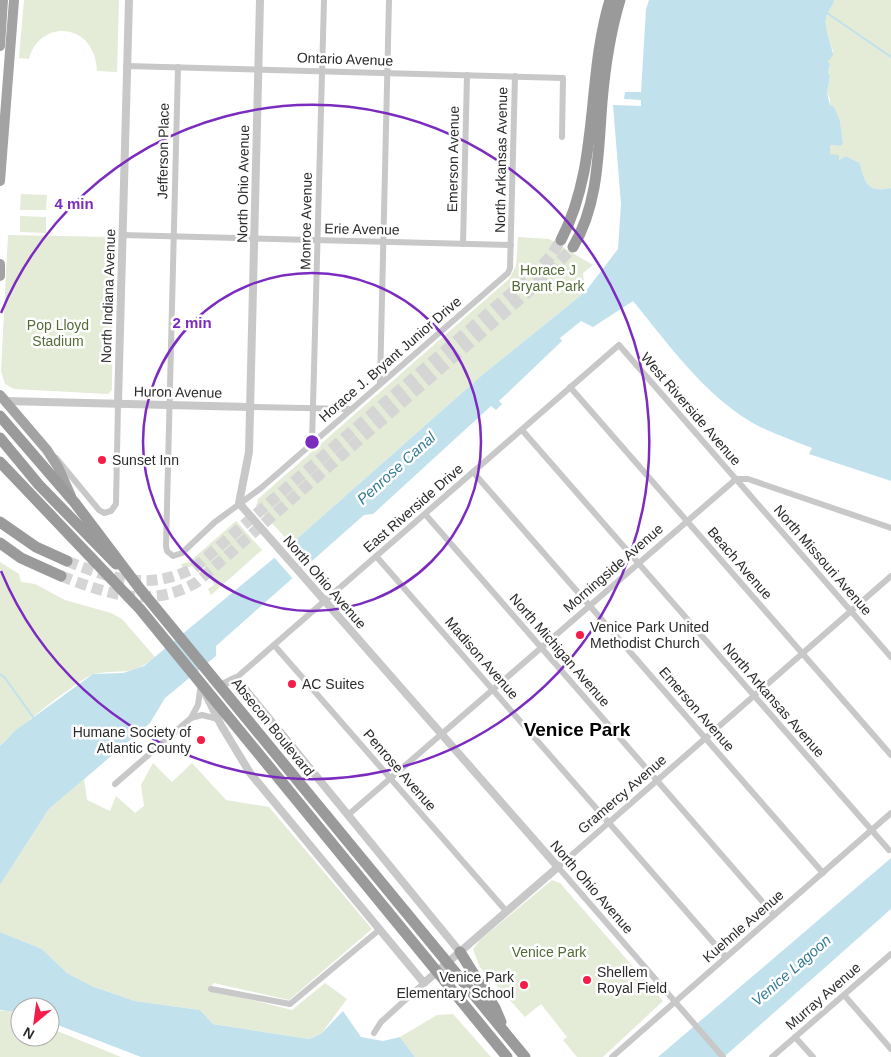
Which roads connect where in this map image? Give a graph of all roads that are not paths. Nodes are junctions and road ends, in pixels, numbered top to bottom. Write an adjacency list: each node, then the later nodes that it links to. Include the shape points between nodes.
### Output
1 (3, 0): 11 (main road)
2 (14, 0): 20 (main road)
3 (128, 0): 12 (street, North Indiana Avenue)
4 (260, 0): 14 (street, North Ohio Avenue)
5 (324, 0): 15 (street, Monroe Avenue)
6 (389, 0): 16 (street)
7 (610, 0): 25 (highway, via 596,69 586,170 576,207)
8 (620, 0): 10 (highway)
9 (625, 0): 10 (highway)
10 (613, 25): 29 (highway, via 605,70 594,189 586,220)
11 (0, 46)
12 (126, 66): 13 (street, Ontario Avenue); 21 (street, North Indiana Avenue)
13 (178, 67): 14 (street, Ontario Avenue); 22 (street, Jefferson Place)
14 (258, 69): 15 (street, Ontario Avenue); 23 (street, North Ohio Avenue)
15 (323, 71): 16 (street, Ontario Avenue); 24 (street, Monroe Avenue)
16 (387, 73): 17 (street, Ontario Avenue); 26 (street)
17 (467, 75): 18 (street, Ontario Avenue); 27 (street, Emerson Avenue)
18 (516, 76): 19 (street, Ontario Avenue, via 563,78); 28 (street, North Arkansas Avenue)
19 (562, 137)
20 (0, 181)
21 (122, 234): 22 (street, Erie Avenue); 36 (street, North Indiana Avenue)
22 (174, 236): 23 (street, Erie Avenue); 37 (street)
23 (254, 238): 24 (street, Erie Avenue); 38 (street, North Ohio Avenue)
24 (318, 240): 26 (street, Erie Avenue); 39 (street, Monroe Avenue)
25 (561, 240)
26 (383, 242): 27 (street, Erie Avenue); 33 (street)
27 (463, 244): 28 (street, Erie Avenue)
28 (511, 245): 33 (street, Horace J. Bryant Junior Drive, via 510,268 506,275)
29 (573, 247)
30 (0, 264): 31 (main road)
31 (0, 276)
32 (619, 345): 34 (street, East Riverside Drive); 49 (street, West Riverside Avenue)
33 (380, 384): 40 (street, Horace J. Bryant Junior Drive)
34 (570, 387): 42 (street, East Riverside Drive); 54 (street, Beach Avenue)
35 (2, 398): 36 (street, Huron Avenue); 45 (main road)
36 (118, 403): 37 (street, Huron Avenue); 45 (street, North Indiana Avenue, via 116,504 108,513 98,510)
37 (170, 405): 38 (street, Huron Avenue); 51 (street, Horace J. Bryant Junior Drive, via 167,551 174,556 182,553)
38 (250, 407): 39 (street, Huron Avenue); 51 (street, North Ohio Avenue, via 248,461)
39 (314, 409): 40 (street, Huron Avenue); 44 (street, Monroe Avenue)
40 (351, 409): 44 (street, Horace J. Bryant Junior Drive)
41 (0, 416): 50 (highway, Absecon Boulevard)
42 (522, 430): 47 (street, East Riverside Drive); 61 (street, North Arkansas Avenue)
43 (0, 438): 65 (highway, via 43,490)
44 (312, 443): 51 (street, Horace J. Bryant Junior Drive)
45 (47, 450): 50 (main road)
46 (0, 462): 53 (highway, Absecon Boulevard)
47 (473, 472): 52 (street, East Riverside Drive); 67 (street, Emerson Avenue)
48 (0, 474): 53 (highway)
49 (736, 479): 54 (street, Morningside Avenue); 56 (street, West Riverside Avenue, via 748,479); 68 (street, North Missouri Avenue)
50 (75, 503): 65 (highway, Absecon Boulevard)
51 (240, 503): 66 (street, North Ohio Avenue)
52 (425, 514): 59 (street, East Riverside Drive); 70 (street, North Michigan Avenue)
53 (50, 515): 74 (highway, Absecon Boulevard, via 122,590)
54 (686, 520): 61 (street, Morningside Avenue); 71 (street, Beach Avenue)
55 (0, 522): 60 (highway, via 36,547)
56 (891, 528)
57 (0, 536): 62 (highway)
58 (0, 542): 62 (highway, via 21,558)
59 (376, 556): 66 (street, East Riverside Drive); 76 (street, Madison Avenue)
60 (67, 562)
61 (638, 563): 67 (street, Morningside Avenue); 77 (street, North Arkansas Avenue)
62 (41, 567): 63 (highway)
63 (62, 576)
64 (891, 576): 68 (street, Gramercy Avenue)
65 (140, 588): 75 (highway, Absecon Boulevard)
66 (326, 601): 69 (street, East Riverside Drive); 80 (street, North Ohio Avenue)
67 (590, 605): 70 (street, Morningside Avenue); 81 (street, Emerson Avenue)
68 (851, 611): 71 (street, Gramercy Avenue); 72 (street, North Missouri Avenue)
69 (274, 645): 73 (street, East Riverside Drive); 83 (street, Penrose Avenue)
70 (541, 647): 76 (street, Morningside Avenue); 84 (street, North Michigan Avenue)
71 (802, 653): 77 (street, Gramercy Avenue); 82 (street, Beach Avenue)
72 (891, 657)
73 (236, 678): 75 (street, East Riverside Drive); 87 (street, Absecon Boulevard)
74 (201, 684): 78 (street, via 198,705); 79 (street, Absecon Boulevard); 100 (highway, Absecon Boulevard)
75 (220, 686): 99 (highway, Absecon Boulevard)
76 (492, 689): 80 (street, Morningside Avenue); 88 (street, Madison Avenue)
77 (754, 696): 81 (street, Gramercy Avenue); 89 (street, North Arkansas Avenue)
78 (191, 718): 79 (street, via 202,715); 85 (street)
79 (218, 719): 95 (street, Absecon Boulevard, via 250,773)
80 (441, 734): 83 (street, Morningside Avenue); 91 (street, North Ohio Avenue)
81 (705, 738): 84 (street, Gramercy Avenue); 92 (street, Emerson Avenue)
82 (891, 755)
83 (391, 778): 87 (street, Morningside Avenue); 93 (street, Penrose Avenue)
84 (657, 780): 88 (street, Gramercy Avenue); 94 (street, North Michigan Avenue)
85 (115, 784)
86 (891, 813): 89 (street, Kuehnle Avenue)
87 (348, 815): 96 (street, Absecon Boulevard)
88 (608, 822): 91 (street, Gramercy Avenue); 98 (street, Madison Avenue)
89 (871, 830): 90 (street, North Arkansas Avenue); 92 (street, Kuehnle Avenue)
90 (889, 850)
91 (558, 867): 93 (street, Gramercy Avenue); 104 (street, North Ohio Avenue)
92 (822, 873): 94 (street, Kuehnle Avenue)
93 (507, 912): 96 (street, Gramercy Avenue)
94 (774, 915): 98 (street, Kuehnle Avenue)
95 (379, 930): 101 (street, Absecon Boulevard); 102 (street, via 290,1004)
96 (460, 952): 99 (street, Gramercy Avenue); 106 (highway, via 495,1008)
97 (891, 954): 103 (street, Murray Avenue)
98 (726, 957): 104 (street, Kuehnle Avenue)
99 (447, 963): 100 (street, Gramercy Avenue); 106 (highway, Absecon Boulevard)
100 (437, 971): 101 (street, Gramercy Avenue); 109 (highway, Absecon Boulevard)
101 (424, 983): 105 (street, Gramercy Avenue, via 381,1022)
102 (211, 988)
103 (844, 995): 107 (street, Murray Avenue); 108 (street)
104 (675, 1002): 111 (street, Kuehnle Avenue); 112 (street, North Ohio Avenue)
105 (374, 1034)
106 (507, 1036): 110 (highway, Absecon Boulevard)
107 (795, 1037): 113 (street, Murray Avenue); 114 (street)
108 (891, 1049)
109 (507, 1057)
110 (524, 1057)
111 (612, 1057)
112 (723, 1057)
113 (772, 1057)
114 (813, 1057)

